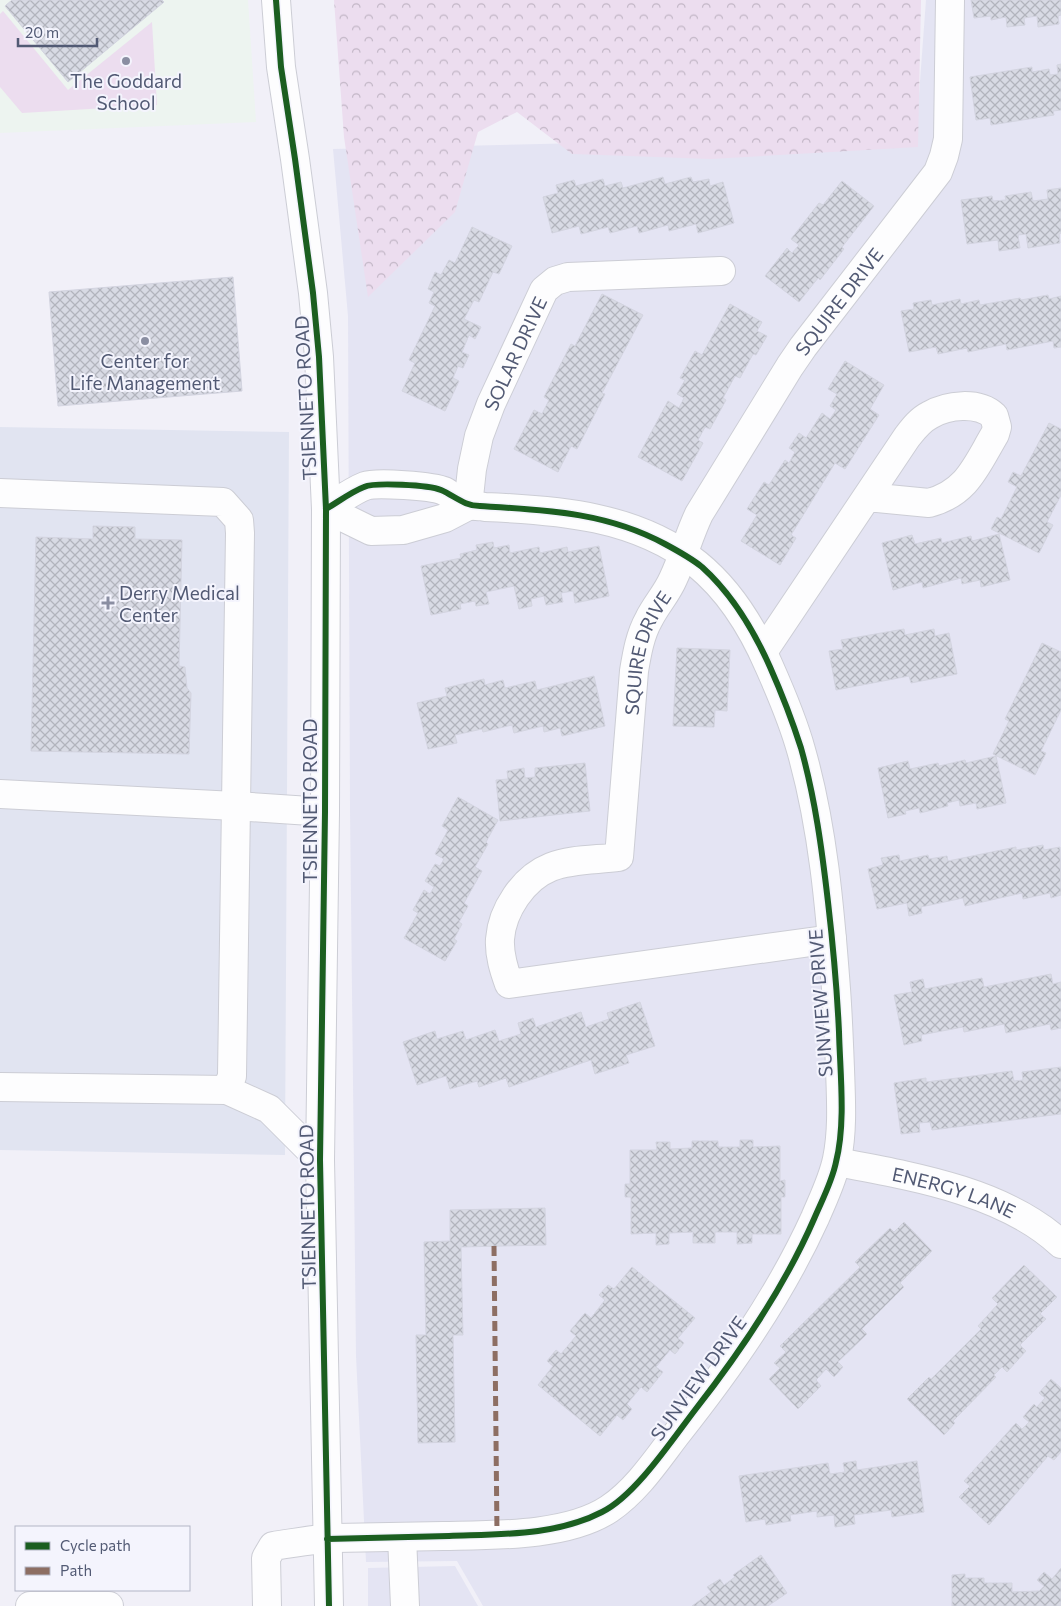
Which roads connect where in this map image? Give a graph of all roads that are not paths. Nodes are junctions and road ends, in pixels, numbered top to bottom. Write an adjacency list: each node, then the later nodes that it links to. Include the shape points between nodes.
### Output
1 (276, 0): 7 (street, TSIENNETO ROAD, via 280,67 313,293)
2 (950, 0): 8 (street, SQUIRE DRIVE, via 948,139 938,172 790,366 699,514)
3 (721, 271): 6 (street, SOLAR DRIVE, via 568,278 555,281 544,290 479,436)
4 (0, 493): 11 (street, via 223,502 239,520)
5 (867, 497): 5 (street, via 929,503 954,493 967,480 995,434 994,416 990,412 967,407 941,410 921,420); 9 (street)
6 (468, 506): 7 (street, via 446,518 403,530 371,531); 7 (street, SUNVIEW DRIVE, via 432,487 367,485); 8 (street, SUNVIEW DRIVE, via 560,511 588,516 626,526)
7 (326, 508): 12 (street, TSIENNETO ROAD)
8 (683, 553): 9 (street, SUNVIEW DRIVE, via 702,568 731,600); 13 (street, SQUIRE DRIVE, via 672,582 649,619 636,655 619,857 551,867 520,892 503,922 500,939 500,955 509,984)
9 (763, 652): 13 (street, SUNVIEW DRIVE, via 784,699 810,786 824,860)
10 (0, 794): 11 (street)
11 (236, 806): 12 (street); 15 (street, via 232,1076)
12 (325, 812): 16 (street, TSIENNETO ROAD)
13 (832, 939): 17 (street, SUNVIEW DRIVE, via 841,1092)
14 (0, 1087): 15 (street)
15 (227, 1090): 16 (street, via 269,1109)
16 (320, 1160): 20 (street, TSIENNETO ROAD)
17 (836, 1162): 18 (street, ENERGY LANE, via 962,1190 1032,1222); 19 (street, SUNVIEW DRIVE, via 805,1240 749,1337 712,1389 629,1492 609,1509 583,1522 553,1529)
18 (1061, 1244)
19 (402, 1537): 20 (street, SUNVIEW DRIVE); 25 (street)
20 (328, 1539): 23 (street, SUNVIEW DRIVE, via 273,1546 266,1558); 24 (street, TSIENNETO ROAD)
21 (30, 1606): 22 (street)
22 (109, 1606)
23 (267, 1606)
24 (329, 1606)
25 (405, 1606)

